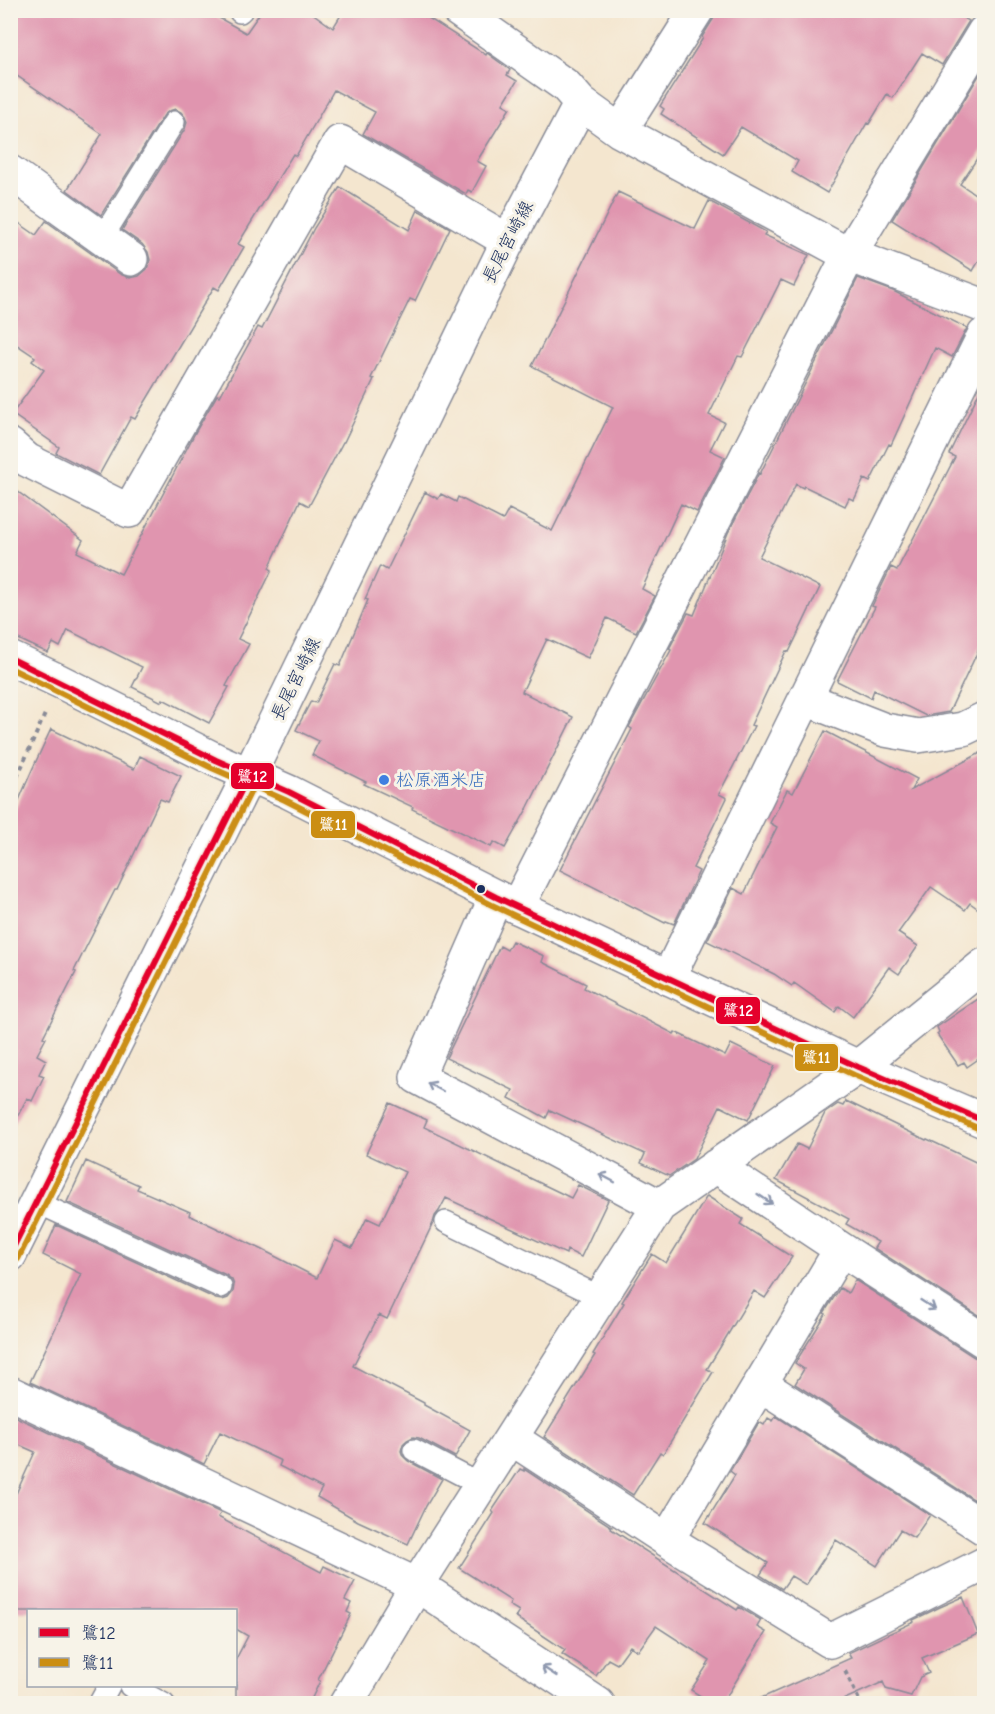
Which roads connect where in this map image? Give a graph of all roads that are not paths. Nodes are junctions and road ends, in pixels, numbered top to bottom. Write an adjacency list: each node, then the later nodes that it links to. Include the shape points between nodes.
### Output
1 (458, 10): 4 (street, via 566,86)
2 (697, 10): 6 (street)
3 (984, 32): 10 (street)
4 (581, 103): 6 (street); 9 (street, 長尾宮崎線)
5 (174, 122): 8 (lane)
6 (620, 132): 10 (street)
7 (10, 172): 8 (street)
8 (102, 238): 11 (street)
9 (508, 241): 14 (street, via 340,142 129,511); 18 (street, 長尾宮崎線)
10 (849, 255): 12 (street); 19 (street)
11 (131, 259)
12 (984, 306)
13 (984, 335): 16 (street)
14 (16, 462)
15 (10, 658): 18 (street)
16 (807, 699): 17 (street, via 885,730 918,736 963,729); 21 (street)
17 (984, 719)
18 (249, 775): 19 (street); 25 (street, 長尾宮崎線)
19 (507, 902): 21 (street); 26 (street, one-way to 19, via 417,1077)
20 (984, 965): 22 (street)
21 (669, 978): 22 (street)
22 (858, 1067): 23 (street); 24 (street)
23 (984, 1120)
24 (716, 1166): 26 (street); 28 (street, one-way to 28)
25 (36, 1202): 29 (street, 長尾宮崎線); 30 (lane)
26 (659, 1206): 31 (street)
27 (446, 1222): 31 (lane)
28 (840, 1249): 32 (street, one-way to 32); 33 (street)
29 (10, 1255)
30 (221, 1287)
31 (600, 1298): 35 (street)
32 (984, 1341)
33 (760, 1384): 38 (street); 39 (street)
34 (10, 1393): 41 (street)
35 (510, 1438): 37 (street); 39 (street)
36 (414, 1450): 37 (lane)
37 (481, 1485): 41 (street)
38 (984, 1528)
39 (667, 1540): 40 (street, via 830,1641)
40 (984, 1564)
41 (417, 1585): 46 (street); 47 (street, one-way to 41)
42 (108, 1687): 44 (lane)
43 (132, 1687): 45 (lane)
44 (99, 1704)
45 (164, 1704)
46 (345, 1704)
47 (598, 1704)

